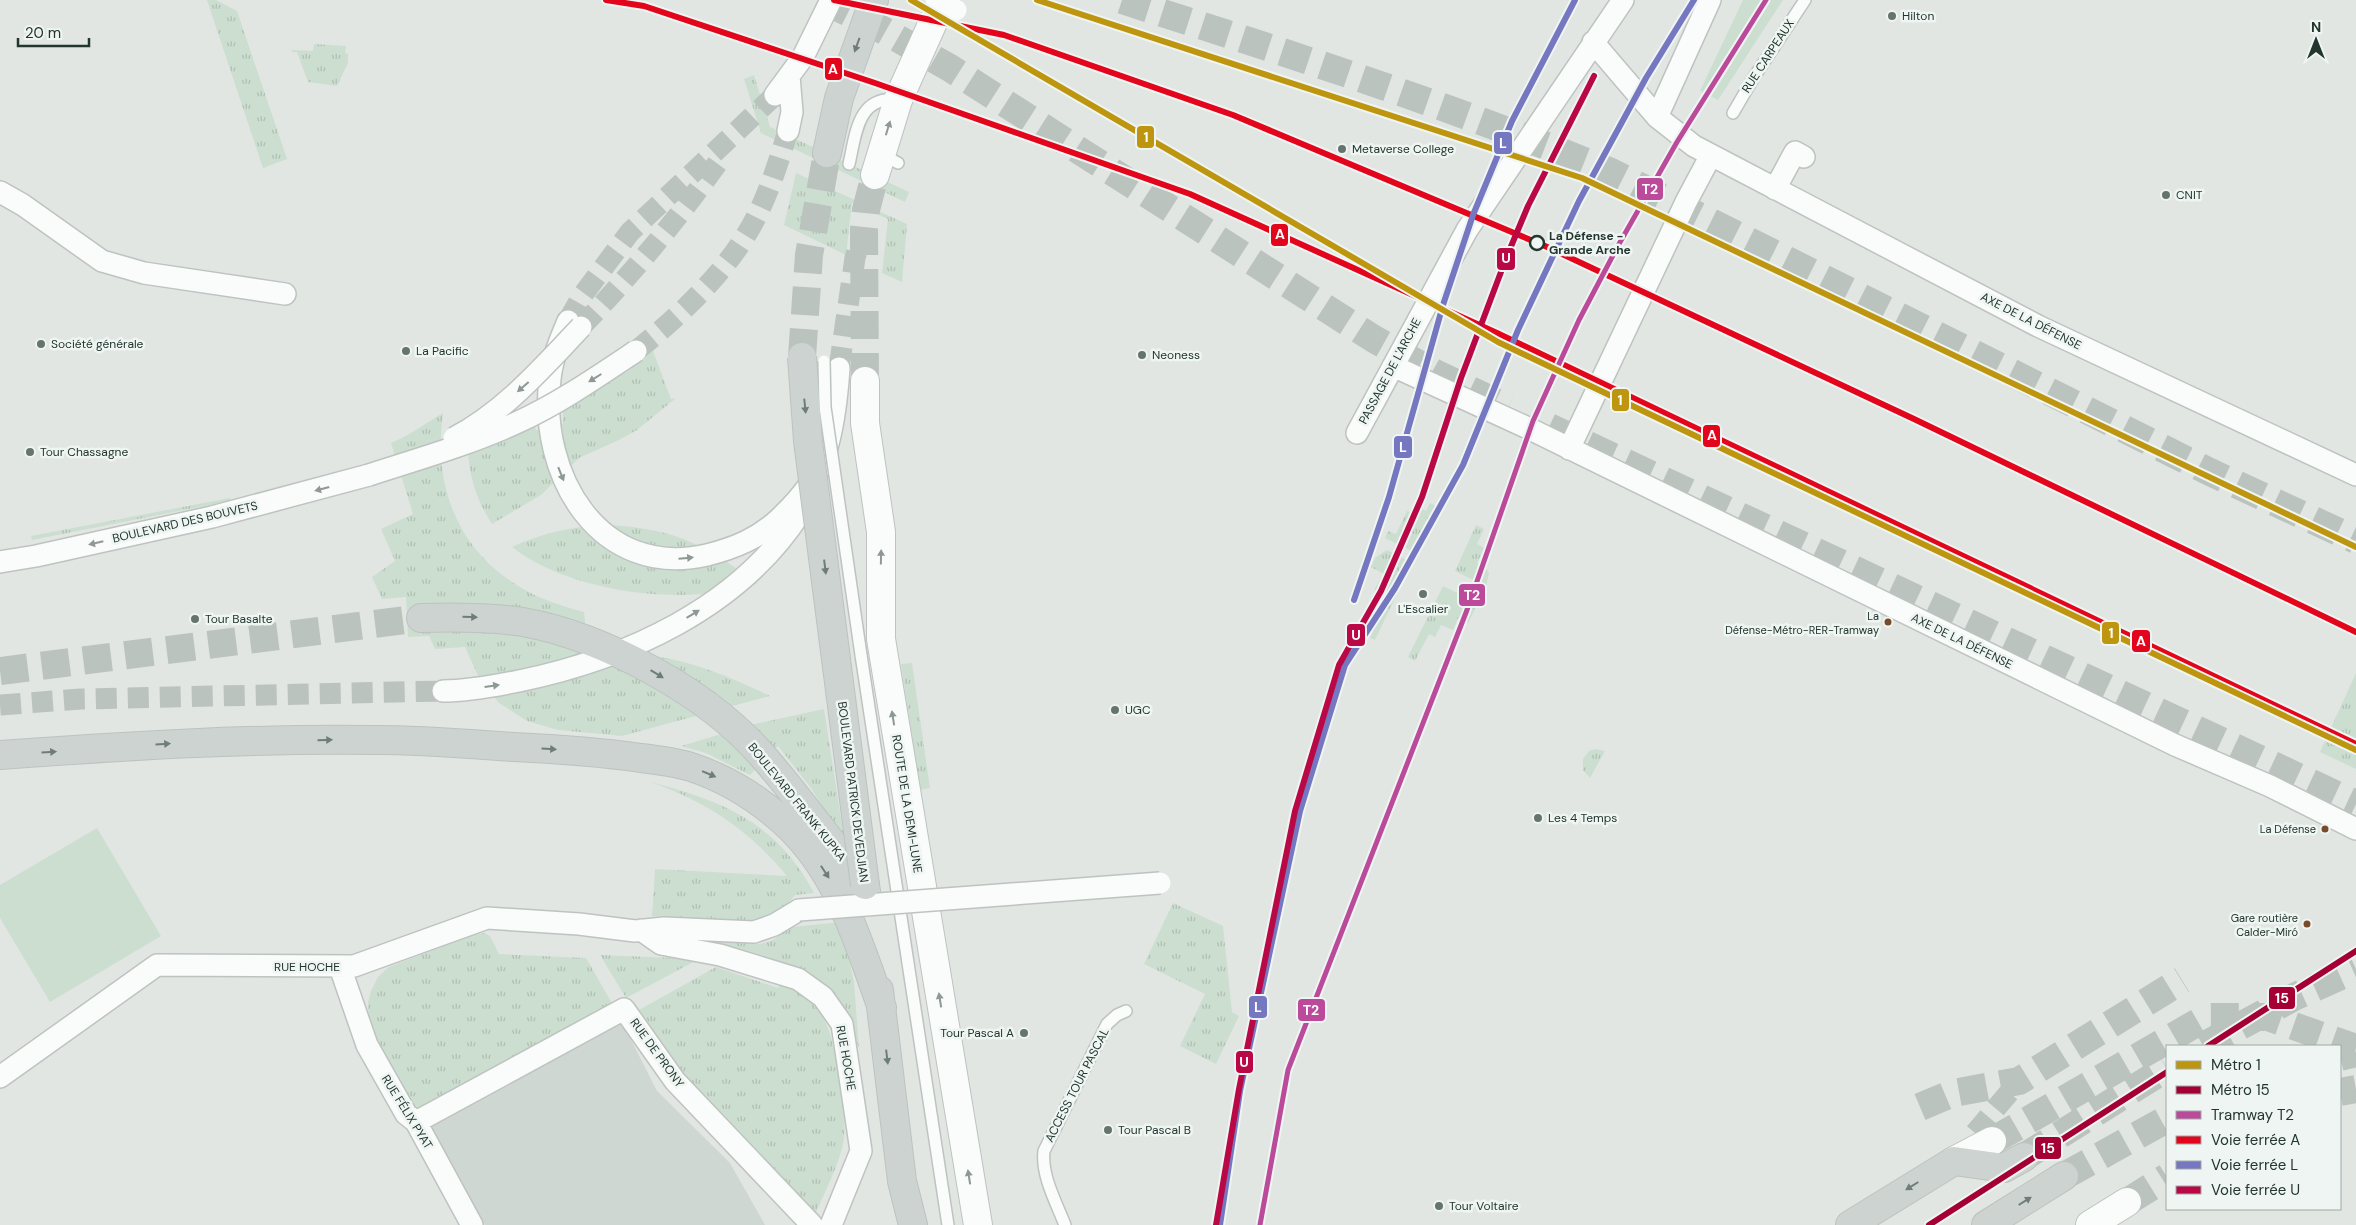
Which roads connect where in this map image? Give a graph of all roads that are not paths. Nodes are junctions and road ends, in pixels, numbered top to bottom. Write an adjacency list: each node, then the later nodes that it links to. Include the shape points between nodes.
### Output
1 (832, 0): 9 (street, via 803,57)
2 (874, 0): 16 (main road, one-way to 16, via 839,98)
3 (936, 0): 7 (street, bridge)
4 (1623, 0): 8 (street, PASSAGE DE L'ARCHE)
5 (1710, 0): 13 (street)
6 (1805, 0): 12 (lane, RUE CARPEAUX)
7 (950, 5): 11 (street)
8 (1593, 42): 13 (street, AXE DE LA DÉFENSE); 24 (street, PASSAGE DE L'ARCHE, via 1467,230)
9 (789, 76): 10 (street); 14 (street, via 792,112)
10 (775, 95)
11 (898, 100): 16 (lane, via 877,100 866,111); 18 (street, one-way to 11)
12 (1733, 113)
13 (1657, 117): 15 (street, AXE DE LA DÉFENSE)
14 (788, 131)
15 (1711, 155): 19 (street, AXE DE LA DÉFENSE); 27 (street)
16 (838, 158)
17 (1796, 162): 19 (street)
18 (884, 164)
19 (1775, 189): 29 (street, AXE DE LA DÉFENSE, via 2038,326)
20 (0, 192): 21 (street, via 102,261 144,272)
21 (285, 294)
22 (636, 352): 28 (street, one-way to 28, bridge, via 517,422 471,442)
23 (821, 362): 30 (street, via 833,420 825,456 806,503); 37 (main road, BOULEVARD PATRICK DEVEDJIAN, one-way to 37, bridge, via 808,441); 56 (lane, bridge, via 861,655)
24 (1393, 366): 26 (street, PASSAGE DE L'ARCHE); 27 (street, AXE DE LA DÉFENSE)
25 (865, 381): 39 (street, ROUTE DE LA DEMI-LUNE, one-way to 25, via 881,639 881,532 865,423)
26 (1357, 433)
27 (1569, 449): 35 (street, AXE DE LA DÉFENSE, via 2175,745 2270,786)
28 (369, 475): 30 (street, bridge, via 428,452 492,414 530,381 575,324 559,343 551,372 550,426 557,464 586,518 608,537 637,553 666,559 738,547); 31 (street, BOULEVARD DES BOUVETS, one-way to 31, via 222,514)
29 (2356, 475)
30 (787, 521): 33 (street, one-way to 30, via 546,675 633,646 669,629 706,607 737,583)
31 (0, 562)
32 (421, 618): 37 (main road, BOULEVARD FRANK KUPKA, one-way to 37, via 472,617 523,622 568,633 613,650 650,670 712,710 760,754)
33 (443, 691)
34 (0, 755): 42 (main road, one-way to 42, via 181,743 378,740 573,750 670,762 703,771 731,785 782,821 825,871 854,930)
35 (2356, 829)
36 (1160, 883): 40 (street, RUE HOCHE, bridge, via 799,910 754,932)
37 (865, 885): 42 (main road, BOULEVARD PATRICK DEVEDJIAN)
38 (972, 895): 39 (lane)
39 (923, 898): 57 (street, ROUTE DE LA DEMI-LUNE, one-way to 39)
40 (642, 930): 41 (street, RUE HOCHE, via 487,918 354,966); 53 (street, RUE HOCHE, via 661,944 720,955 798,979 823,997 842,1024 861,1151)
41 (340, 967): 44 (street, RUE HOCHE, via 157,965); 45 (street, RUE FÉLIX PYAT, via 367,1045 406,1114)
42 (882, 1008): 50 (main road, BOULEVARD PATRICK DEVEDJIAN, one-way to 50)
43 (1126, 1011): 58 (lane, ACCESS TOUR PASCAL, via 1117,1014 1108,1024 1044,1151 1045,1172)
44 (0, 1077)
45 (416, 1122): 51 (street, RUE FÉLIX PYAT); 52 (street, RUE DE PRONY, via 624,1009 675,1081)
46 (1983, 1140): 48 (street)
47 (2024, 1157): 48 (main road, via 2004,1168)
48 (1954, 1160): 59 (main road, one-way to 59)
49 (2064, 1176): 60 (main road, one-way to 49)
50 (902, 1181): 54 (main road); 55 (main road, BOULEVARD PATRICK DEVEDJIAN)
51 (472, 1225)
52 (812, 1225)
53 (832, 1225)
54 (898, 1225)
55 (913, 1225)
56 (948, 1225)
57 (978, 1225)
58 (1064, 1225)
59 (1850, 1225)
60 (1986, 1225)
61 (2090, 1225): 62 (street, via 2128,1205)
62 (2103, 1225)

